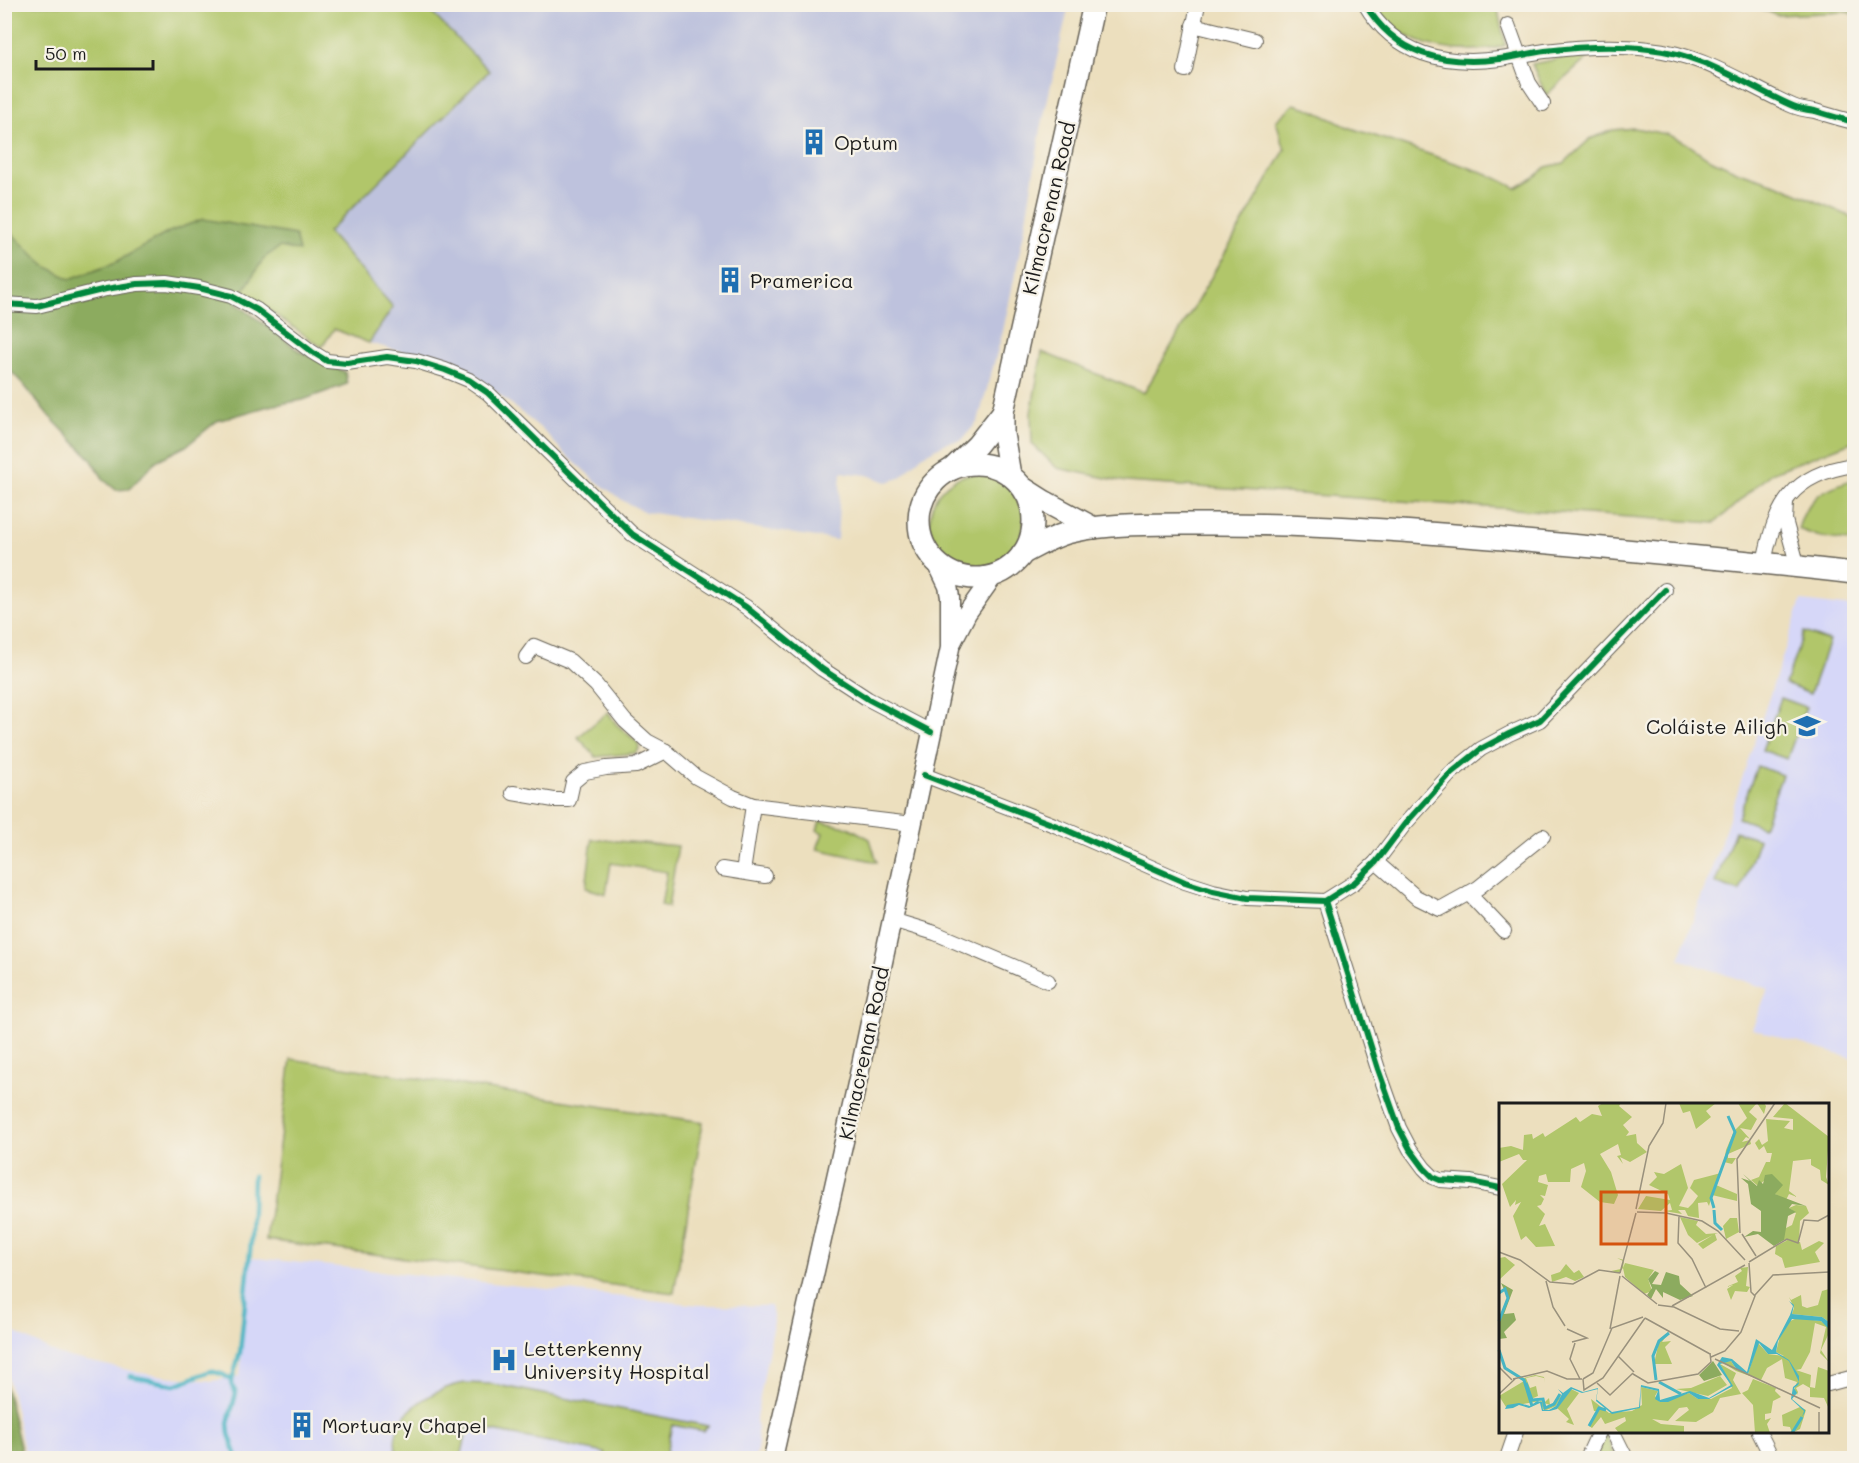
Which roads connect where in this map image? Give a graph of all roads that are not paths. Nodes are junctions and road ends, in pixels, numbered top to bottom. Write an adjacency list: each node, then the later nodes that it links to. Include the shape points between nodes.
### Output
1 (1094, 4): 12 (main road, Kilmacrenan Road)
2 (1198, 4): 4 (street)
3 (1365, 4): 7 (street, via 1392,38 1413,50 1448,59)
4 (1194, 25): 6 (street); 8 (street)
5 (1508, 25): 7 (street)
6 (1255, 40)
7 (1518, 55): 9 (street); 10 (street, via 1574,48 1674,53 1715,67 1795,107)
8 (1185, 70)
9 (1543, 105)
10 (1854, 122)
11 (4, 303): 27 (street, via 37,306 137,284 199,288 231,296 257,310 327,361 347,363 387,357 416,361 469,380 488,393 632,534 746,608 822,669)
12 (1003, 412): 14 (main road); 15 (main road, via 1003,434)
13 (1854, 465): 16 (street, via 1811,477)
14 (951, 470): 15 (main road, via 982,464 1001,470); 19 (main road, via 930,486 920,509 923,542)
15 (1016, 481): 17 (main road); 18 (main road, via 1031,508 1033,524)
16 (1786, 498): 20 (street, via 1769,534); 21 (street, via 1785,520)
17 (1094, 528): 18 (main road, via 1051,538); 20 (main road, via 1249,523 1340,526)
18 (1022, 554): 23 (main road, via 1010,567)
19 (937, 563): 23 (main road, via 968,577); 25 (main road, Kilmacrenan Road, via 950,597)
20 (1764, 563): 21 (main road)
21 (1798, 567): 22 (main road)
22 (1854, 573)
23 (994, 575): 25 (main road, Kilmacrenan Road, via 967,613)
24 (1665, 590): 34 (street, via 1540,720 1481,749 1451,773)
25 (950, 648): 27 (main road, Kilmacrenan Road)
26 (526, 657): 28 (street, via 534,646 570,661 646,741)
27 (931, 732): 29 (main road, Kilmacrenan Road)
28 (666, 752): 30 (street, via 636,766 585,772 573,782 569,800); 31 (street, via 696,777)
29 (924, 775): 32 (main road, Kilmacrenan Road); 39 (street, via 1213,891 1247,898)
30 (513, 793)
31 (753, 805): 32 (street); 36 (street)
32 (912, 824): 40 (main road, Kilmacrenan Road)
33 (1543, 836): 38 (street)
34 (1376, 862): 38 (street, via 1416,897 1440,909); 39 (street)
35 (722, 869): 36 (street)
36 (743, 872): 37 (street)
37 (765, 876)
38 (1468, 893): 41 (street)
39 (1325, 902): 43 (street, via 1378,1069 1410,1149 1433,1177)
40 (892, 920): 42 (street, via 935,933); 51 (main road, Kilmacrenan Road)
41 (1504, 930)
42 (1048, 981)
43 (1499, 1188)
44 (1854, 1377): 45 (street)
45 (1829, 1383)
46 (1515, 1433): 52 (street)
47 (1598, 1433): 53 (street)
48 (1614, 1433): 54 (street)
49 (1760, 1433): 50 (street)
50 (1771, 1456)
51 (773, 1458)
52 (1507, 1458)
53 (1587, 1458)
54 (1626, 1458)

